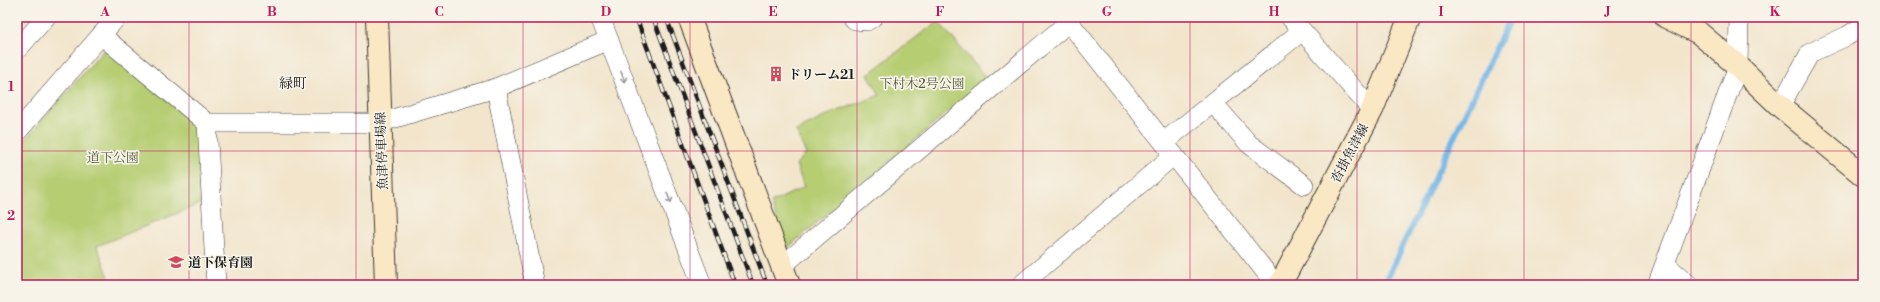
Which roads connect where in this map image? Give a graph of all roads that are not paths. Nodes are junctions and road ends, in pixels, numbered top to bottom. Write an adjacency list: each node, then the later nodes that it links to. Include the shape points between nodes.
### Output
1 (46, 17): 16 (street)
2 (117, 17): 14 (street)
3 (377, 17): 23 (main road, 魚津停車場線)
4 (600, 17): 15 (street)
5 (689, 17): 29 (main road)
6 (852, 17): 7 (street, via 855,20 867,21)
7 (873, 17)
8 (1410, 17): 21 (main road, 沓掛魚津線)
9 (1666, 17): 17 (main road, via 1699,33)
10 (1739, 17): 17 (street)
11 (1067, 19): 25 (street); 29 (street)
12 (1296, 24): 19 (street); 21 (street)
13 (1863, 26): 20 (street, via 1810,53)
14 (101, 35): 22 (street); 24 (street)
15 (609, 40): 18 (street); 33 (street, one-way to 33)
16 (17, 50)
17 (1738, 66): 20 (main road); 28 (street)
18 (496, 88): 23 (street); 32 (street)
19 (1213, 103): 25 (street); 27 (street, via 1249,144)
20 (1780, 106): 26 (main road)
21 (1372, 110): 36 (main road, 沓掛魚津線)
22 (207, 123): 23 (street); 30 (street)
23 (379, 123): 31 (main road, 魚津停車場線)
24 (17, 132)
25 (1169, 148): 34 (street); 35 (street)
26 (1863, 175)
27 (1304, 185)
28 (1665, 264): 37 (street); 38 (street)
29 (786, 276)
30 (216, 285)
31 (386, 285)
32 (535, 285)
33 (702, 285)
34 (1021, 285)
35 (1276, 285)
36 (1280, 285)
37 (1658, 285)
38 (1689, 285)

